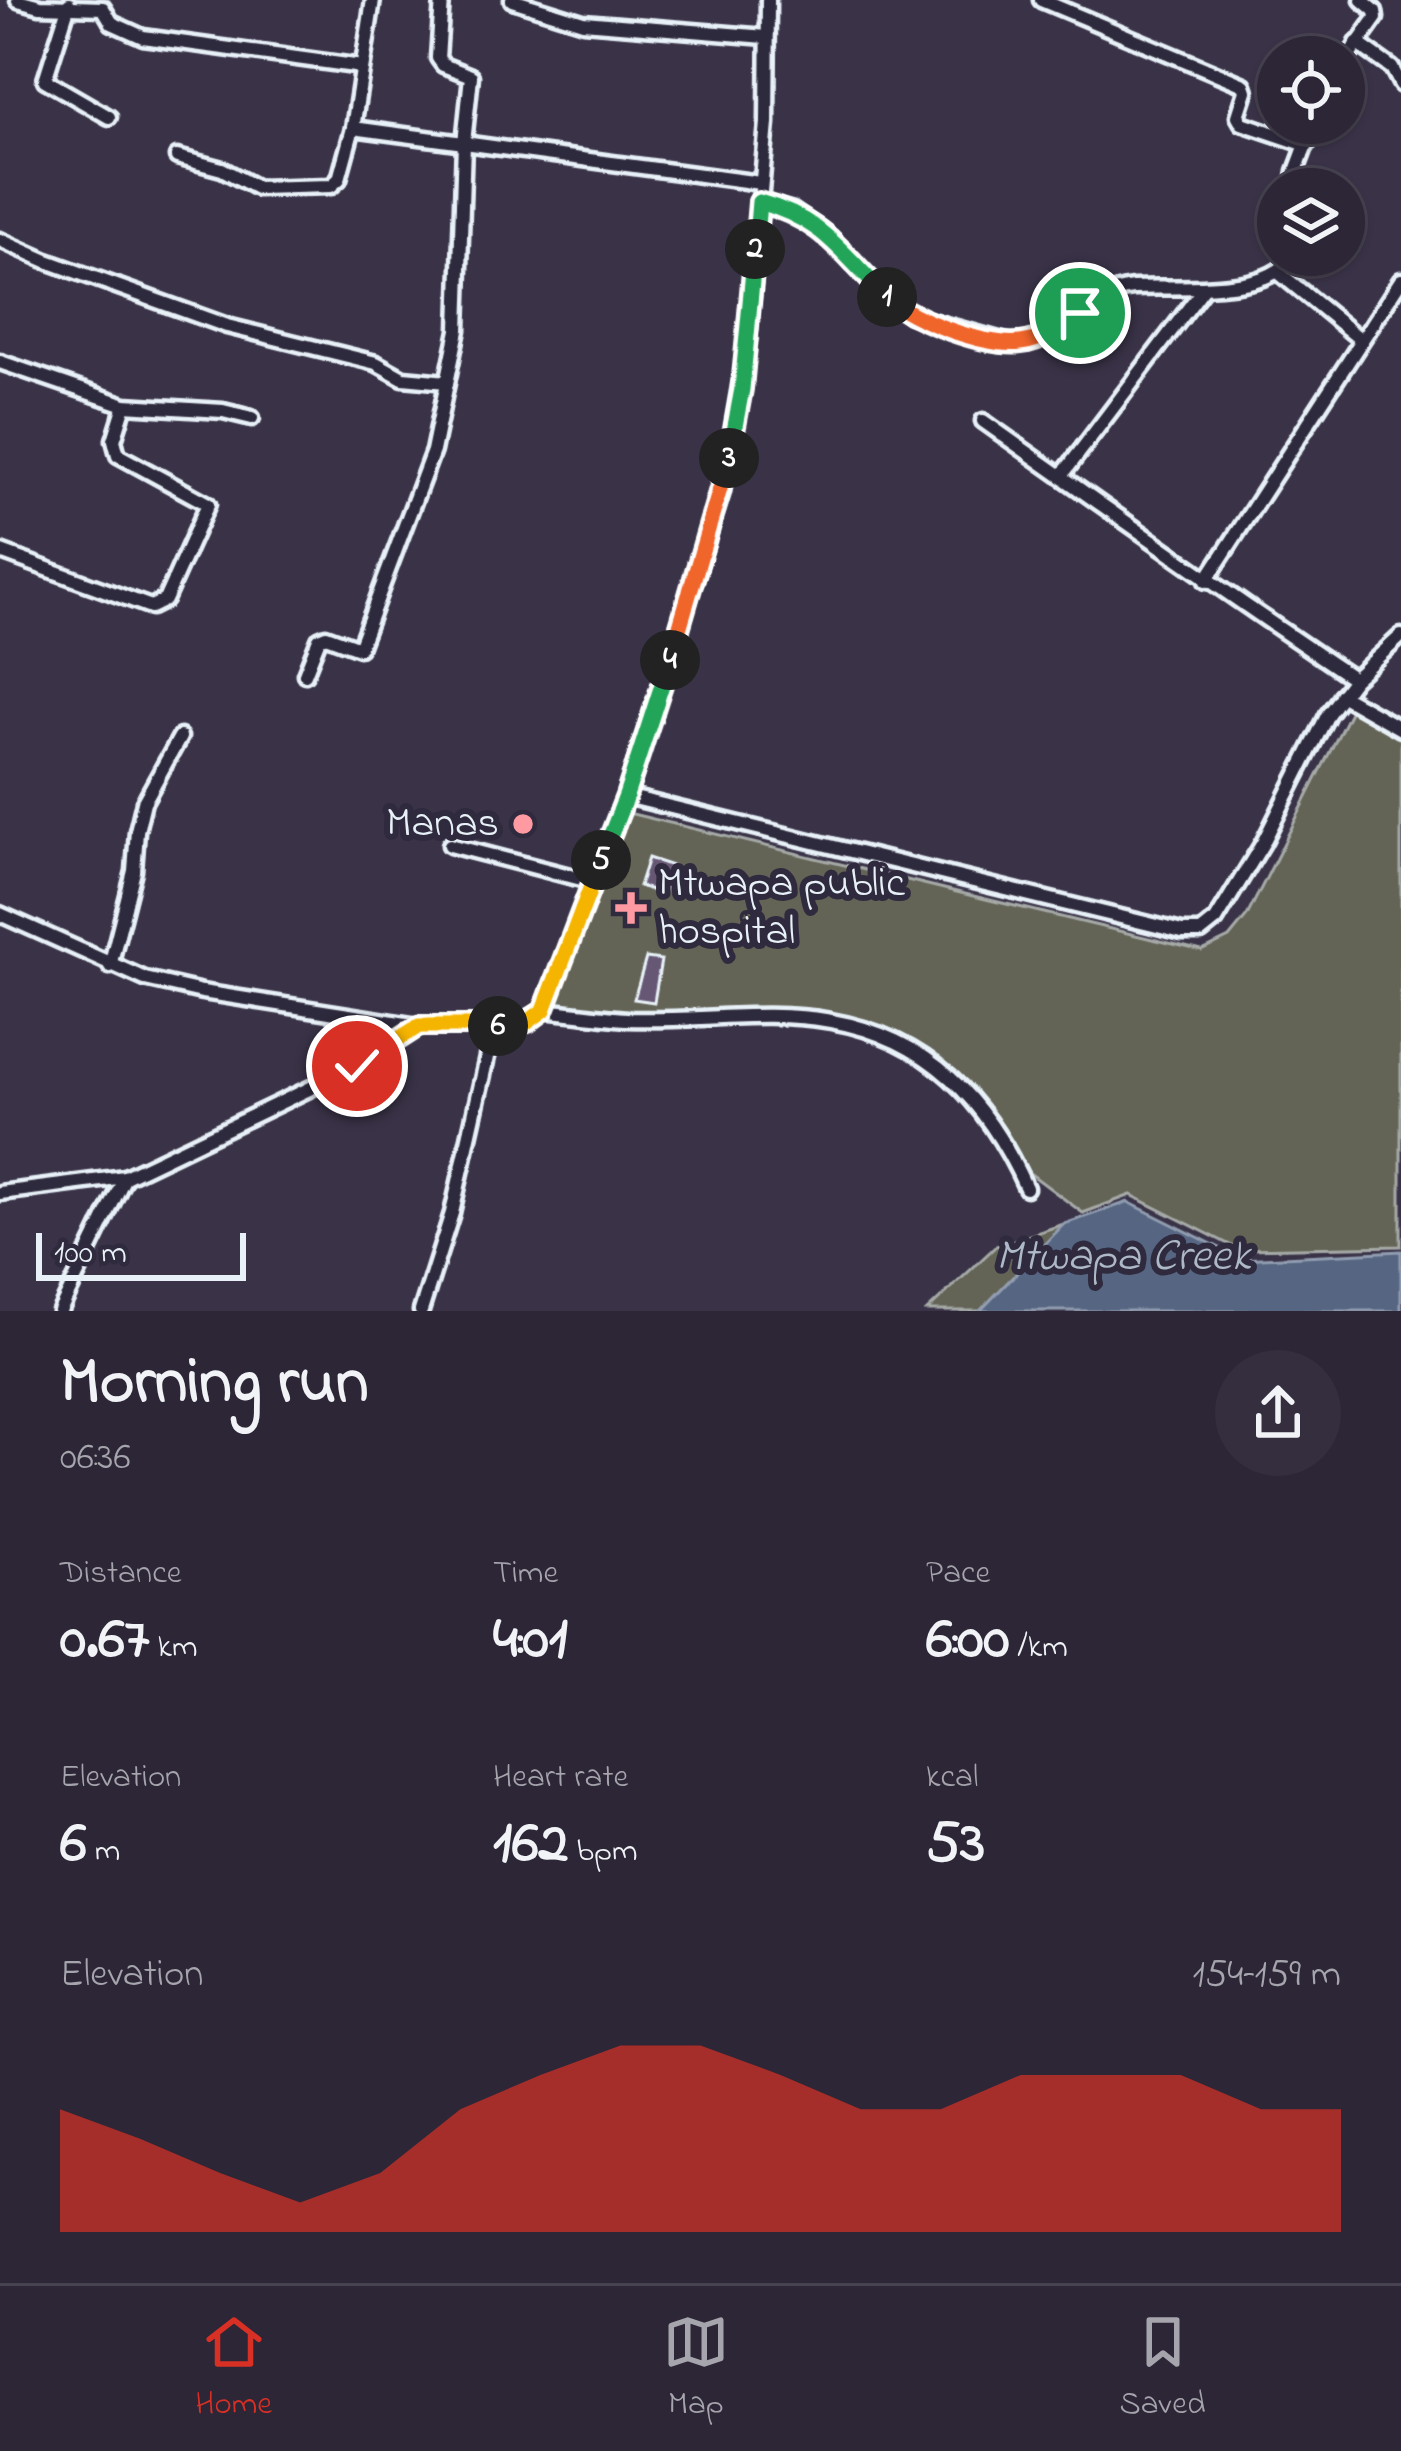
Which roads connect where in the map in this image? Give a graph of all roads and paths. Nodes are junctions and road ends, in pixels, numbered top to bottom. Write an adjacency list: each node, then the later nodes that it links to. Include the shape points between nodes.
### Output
1 (18, 0): 8 (street)
2 (373, 0): 13 (street)
3 (442, 0): 17 (street, via 438,58 471,76)
4 (512, 0): 11 (street, via 583,22)
5 (768, 0): 11 (street)
6 (1041, 0): 18 (street, via 1244,85 1242,123)
7 (1362, 0): 10 (street, via 1376,14)
8 (69, 4): 9 (street); 15 (street, via 45,80)
9 (104, 4): 13 (street, via 112,23 143,37)
10 (1362, 36)
11 (766, 37): 21 (street)
12 (1365, 48): 14 (street)
13 (362, 67): 16 (street)
14 (1401, 85)
15 (109, 117)
16 (353, 128): 17 (street); 19 (street, via 331,186 257,188)
17 (464, 143): 21 (street); 30 (street, via 458,330)
18 (1307, 145): 20 (street)
19 (177, 157)
20 (1297, 168)
21 (760, 183): 22 (street)
22 (759, 202): 27 (street, via 793,211 830,237 910,315 976,336 1021,343 1062,327 1111,292); 43 (street, via 729,457)
23 (0, 240): 30 (street, via 227,326 376,362 403,378)
24 (1260, 276): 27 (street)
25 (1283, 276): 28 (street)
26 (1401, 280): 28 (street)
27 (1203, 289): 34 (street)
28 (1361, 340): 36 (street)
29 (0, 362): 31 (street)
30 (447, 382): 38 (street, via 433,451 359,648 319,639)
31 (125, 406): 32 (street); 35 (street, via 114,440 118,455 208,504 165,600 151,607)
32 (252, 418)
33 (983, 421): 34 (street)
34 (1063, 474): 36 (street)
35 (1, 552)
36 (1206, 580): 39 (street)
37 (1401, 636): 39 (street)
38 (305, 674)
39 (1354, 679): 40 (street)
40 (1341, 695): 41 (street); 43 (street, via 1216,920 1192,933)
41 (1401, 729)
42 (180, 737): 47 (street, via 144,802)
43 (626, 796): 45 (street)
44 (450, 845): 45 (street)
45 (592, 882): 48 (street)
46 (0, 914): 47 (street)
47 (110, 966): 49 (street, via 163,985)
48 (544, 1010): 50 (street, via 528,1022); 52 (street, via 830,1020 880,1035 965,1090 1005,1142)
49 (419, 1026): 50 (street); 51 (street, via 357,1066)
50 (494, 1026): 55 (street)
51 (125, 1178): 53 (street); 54 (street)
52 (1026, 1188)
53 (0, 1193)
54 (60, 1311)
55 (421, 1311)

